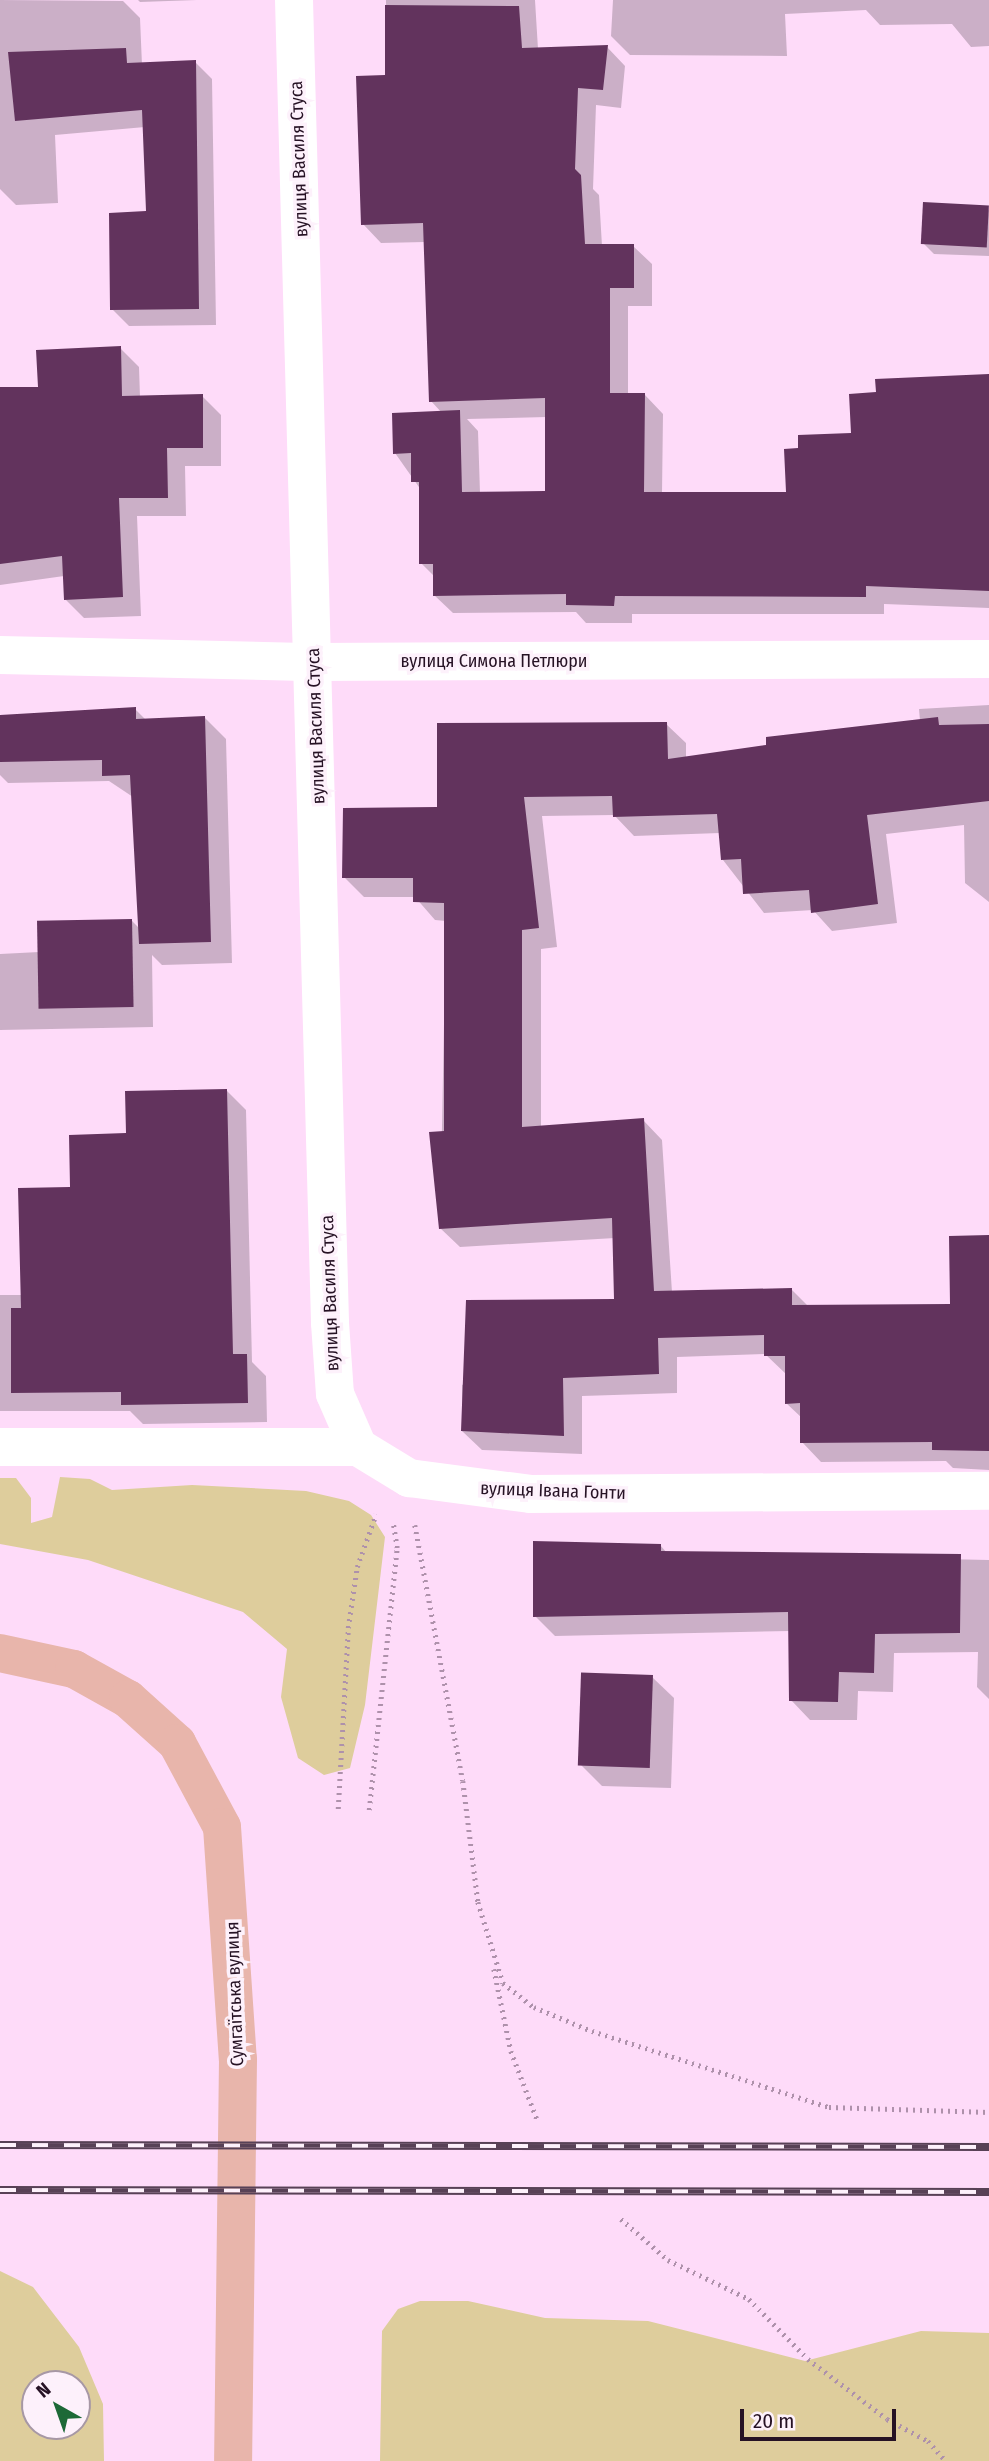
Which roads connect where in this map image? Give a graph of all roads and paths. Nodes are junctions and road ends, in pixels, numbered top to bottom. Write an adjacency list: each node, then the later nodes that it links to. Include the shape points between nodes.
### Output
1 (294, 0): 4 (street, вулиця Василя Стуса)
2 (0, 654): 4 (street, вулиця Симона Петлюри)
3 (989, 659): 4 (street, вулиця Симона Петлюри)
4 (315, 662): 6 (street, вулиця Василя Стуса, via 331,1362 335,1394)
5 (0, 1447): 6 (street)
6 (358, 1447): 7 (street, вулиця Івана Гонти)
7 (409, 1478): 8 (street, вулиця Івана Гонти, via 530,1493); 14 (path, via 421,1575)
8 (989, 1491)
9 (377, 1501): 12 (path, via 348,1628)
10 (397, 1548): 13 (path)
11 (0, 1653): 18 (main road, Сумгаїтська вулиця, via 74,1670 128,1699 194,1765 222,1827 238,2059)
12 (338, 1809)
13 (369, 1810)
14 (493, 1965): 15 (path, via 534,2007 829,2107); 16 (path, via 511,2051)
15 (989, 2112)
16 (537, 2119)
17 (621, 2219): 19 (path, via 667,2260 749,2299 808,2359 887,2419 928,2441)
18 (233, 2461)
19 (946, 2461)

